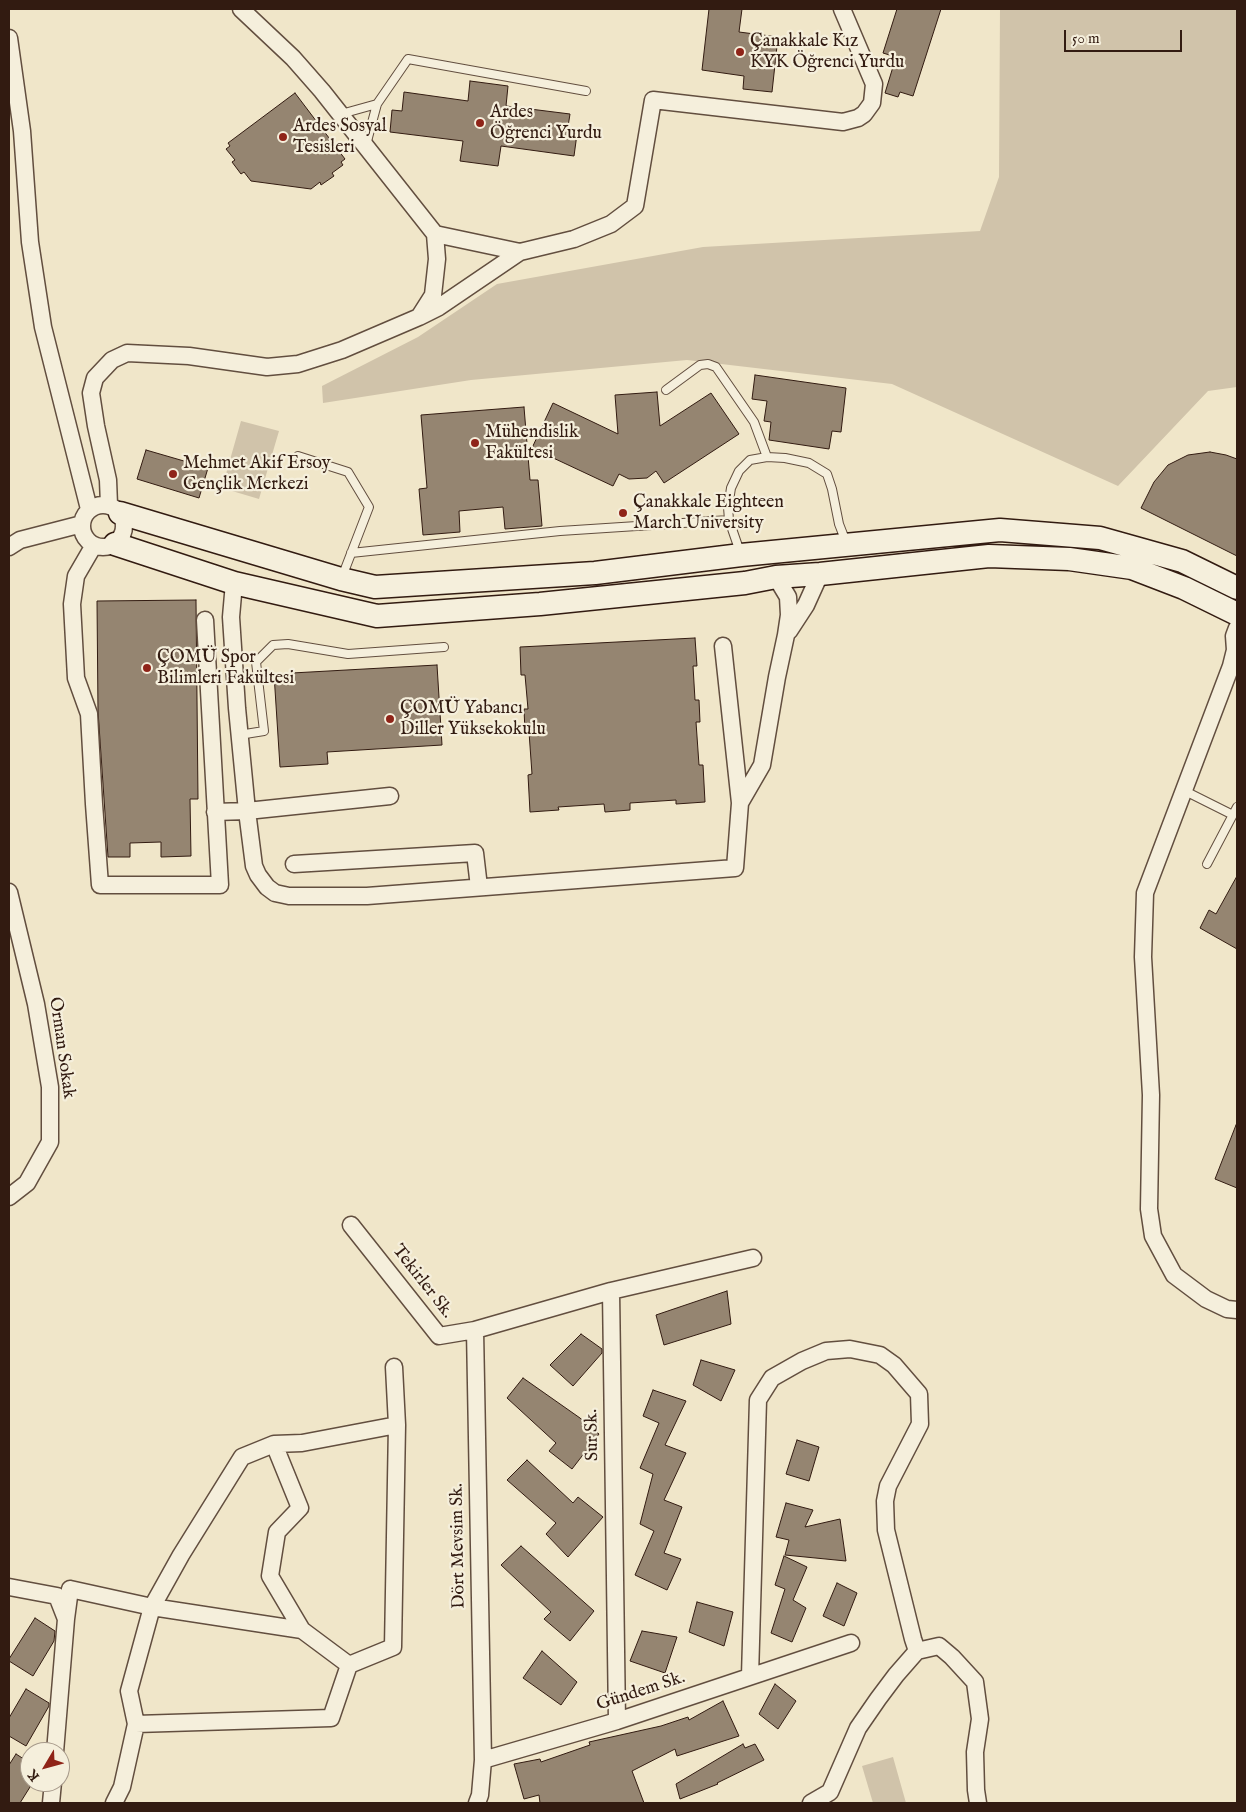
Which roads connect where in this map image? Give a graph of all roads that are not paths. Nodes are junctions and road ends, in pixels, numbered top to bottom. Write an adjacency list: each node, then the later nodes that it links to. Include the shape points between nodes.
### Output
1 (240, 9): 6 (street, via 293,58)
2 (842, 9): 9 (street, via 874,84 872,103 864,114 843,122 653,100 635,206 610,224 574,239)
3 (9, 38): 15 (street, via 42,327)
4 (586, 91): 5 (lane, via 408,59)
5 (377, 104): 6 (lane); 7 (lane)
6 (340, 114): 7 (street)
7 (365, 147): 8 (street)
8 (435, 234): 9 (street); 10 (street, via 433,295)
9 (520, 252): 10 (street, via 440,307)
10 (419, 317): 14 (street, via 342,350 298,364 266,367 189,356 127,353 112,360 95,378 91,393)
11 (666, 390): 13 (lane, via 700,365 716,367 754,422)
12 (298, 456): 21 (lane, via 348,472 369,507)
13 (767, 457): 16 (lane, via 750,460 739,471 731,488); 18 (lane, via 809,463 827,474)
14 (115, 509): 15 (street, via 95,506); 17 (street, via 125,526 120,539); 26 (street)
15 (85, 517): 17 (street, via 84,536); 19 (street)
16 (729, 520): 21 (lane, via 560,531); 23 (lane)
17 (104, 545): 27 (street); 42 (street, via 76,576 72,604 76,678 89,714 100,884 220,885)
18 (848, 546): 20 (street); 28 (street, via 1000,530 1100,538 1182,562)
19 (9, 547)
20 (821, 549): 22 (street); 24 (street)
21 (351, 553): 26 (lane)
22 (767, 554): 23 (street); 25 (street)
23 (741, 556): 26 (street, via 596,573 375,587)
24 (820, 574): 25 (street); 29 (street, via 989,556 1069,559 1132,568 1184,588); 32 (street, via 806,606)
25 (776, 577): 27 (street, via 540,604 377,616); 32 (street, via 788,597)
26 (341, 578)
27 (234, 582): 36 (street, via 231,617)
28 (1237, 588)
29 (1237, 614)
30 (206, 620): 42 (street)
31 (1237, 628): 53 (street, via 1231,666 1145,893 1143,957 1150,1095 1149,1209 1153,1236 1174,1275 1206,1299)
32 (786, 635): 39 (street, via 762,765)
33 (723, 646): 39 (street)
34 (444, 647): 36 (lane, via 348,654 288,644 273,645 256,662 264,732)
35 (1237, 680): 37 (street, via 1223,706)
36 (240, 735): 41 (street)
37 (1189, 793): 43 (lane); 52 (street, via 1151,896 1148,958 1155,1094 1154,1210 1158,1235 1179,1273 1209,1295)
38 (390, 796): 41 (street)
39 (740, 804): 46 (street, via 735,868)
40 (1237, 807): 43 (lane)
41 (247, 811): 42 (street); 46 (street, via 254,866 258,876 275,893 289,896 367,896)
42 (216, 812)
43 (1233, 815): 45 (lane)
44 (294, 864): 46 (street, via 475,853)
45 (1207, 864)
46 (479, 888)
47 (9, 892): 48 (street, Orman Sokak, via 36,1004 50,1087 50,1142 27,1183)
48 (9, 1197)
49 (351, 1225): 54 (street, Tekirler Sk., via 439,1336)
50 (753, 1258): 51 (street)
51 (611, 1291): 54 (street); 66 (street, Sur Sk.)
52 (1237, 1306)
53 (1237, 1310)
54 (475, 1330): 69 (street, Dört Mevsim Sk.)
55 (394, 1367): 56 (street)
56 (397, 1425): 57 (street, via 302,1443); 64 (street, via 393,1647)
57 (274, 1444): 59 (street, via 242,1457); 61 (street, via 300,1508 277,1532 270,1576)
58 (9, 1587): 60 (street, via 57,1596)
59 (152, 1607): 60 (street, via 70,1589); 61 (street); 67 (street, via 129,1692)
60 (66, 1619): 68 (street)
61 (302, 1630): 64 (street)
62 (851, 1643): 65 (street, Gündem Sk.)
63 (917, 1652): 65 (street, via 886,1530 885,1501 888,1486 920,1424 919,1394 894,1365 880,1355 850,1349 826,1351 772,1378 758,1400); 70 (street, via 858,1728); 74 (street, via 939,1646 975,1682 980,1719 975,1752)
64 (349, 1665): 67 (street, via 330,1718)
65 (750, 1676): 66 (street, Gündem Sk.)
66 (617, 1721): 69 (street, Gündem Sk.)
67 (136, 1724): 72 (street, via 122,1787)
68 (56, 1742)
69 (483, 1760): 71 (street)
70 (832, 1798): 73 (street)
71 (476, 1801)
72 (114, 1803)
73 (811, 1803)
74 (978, 1803)

